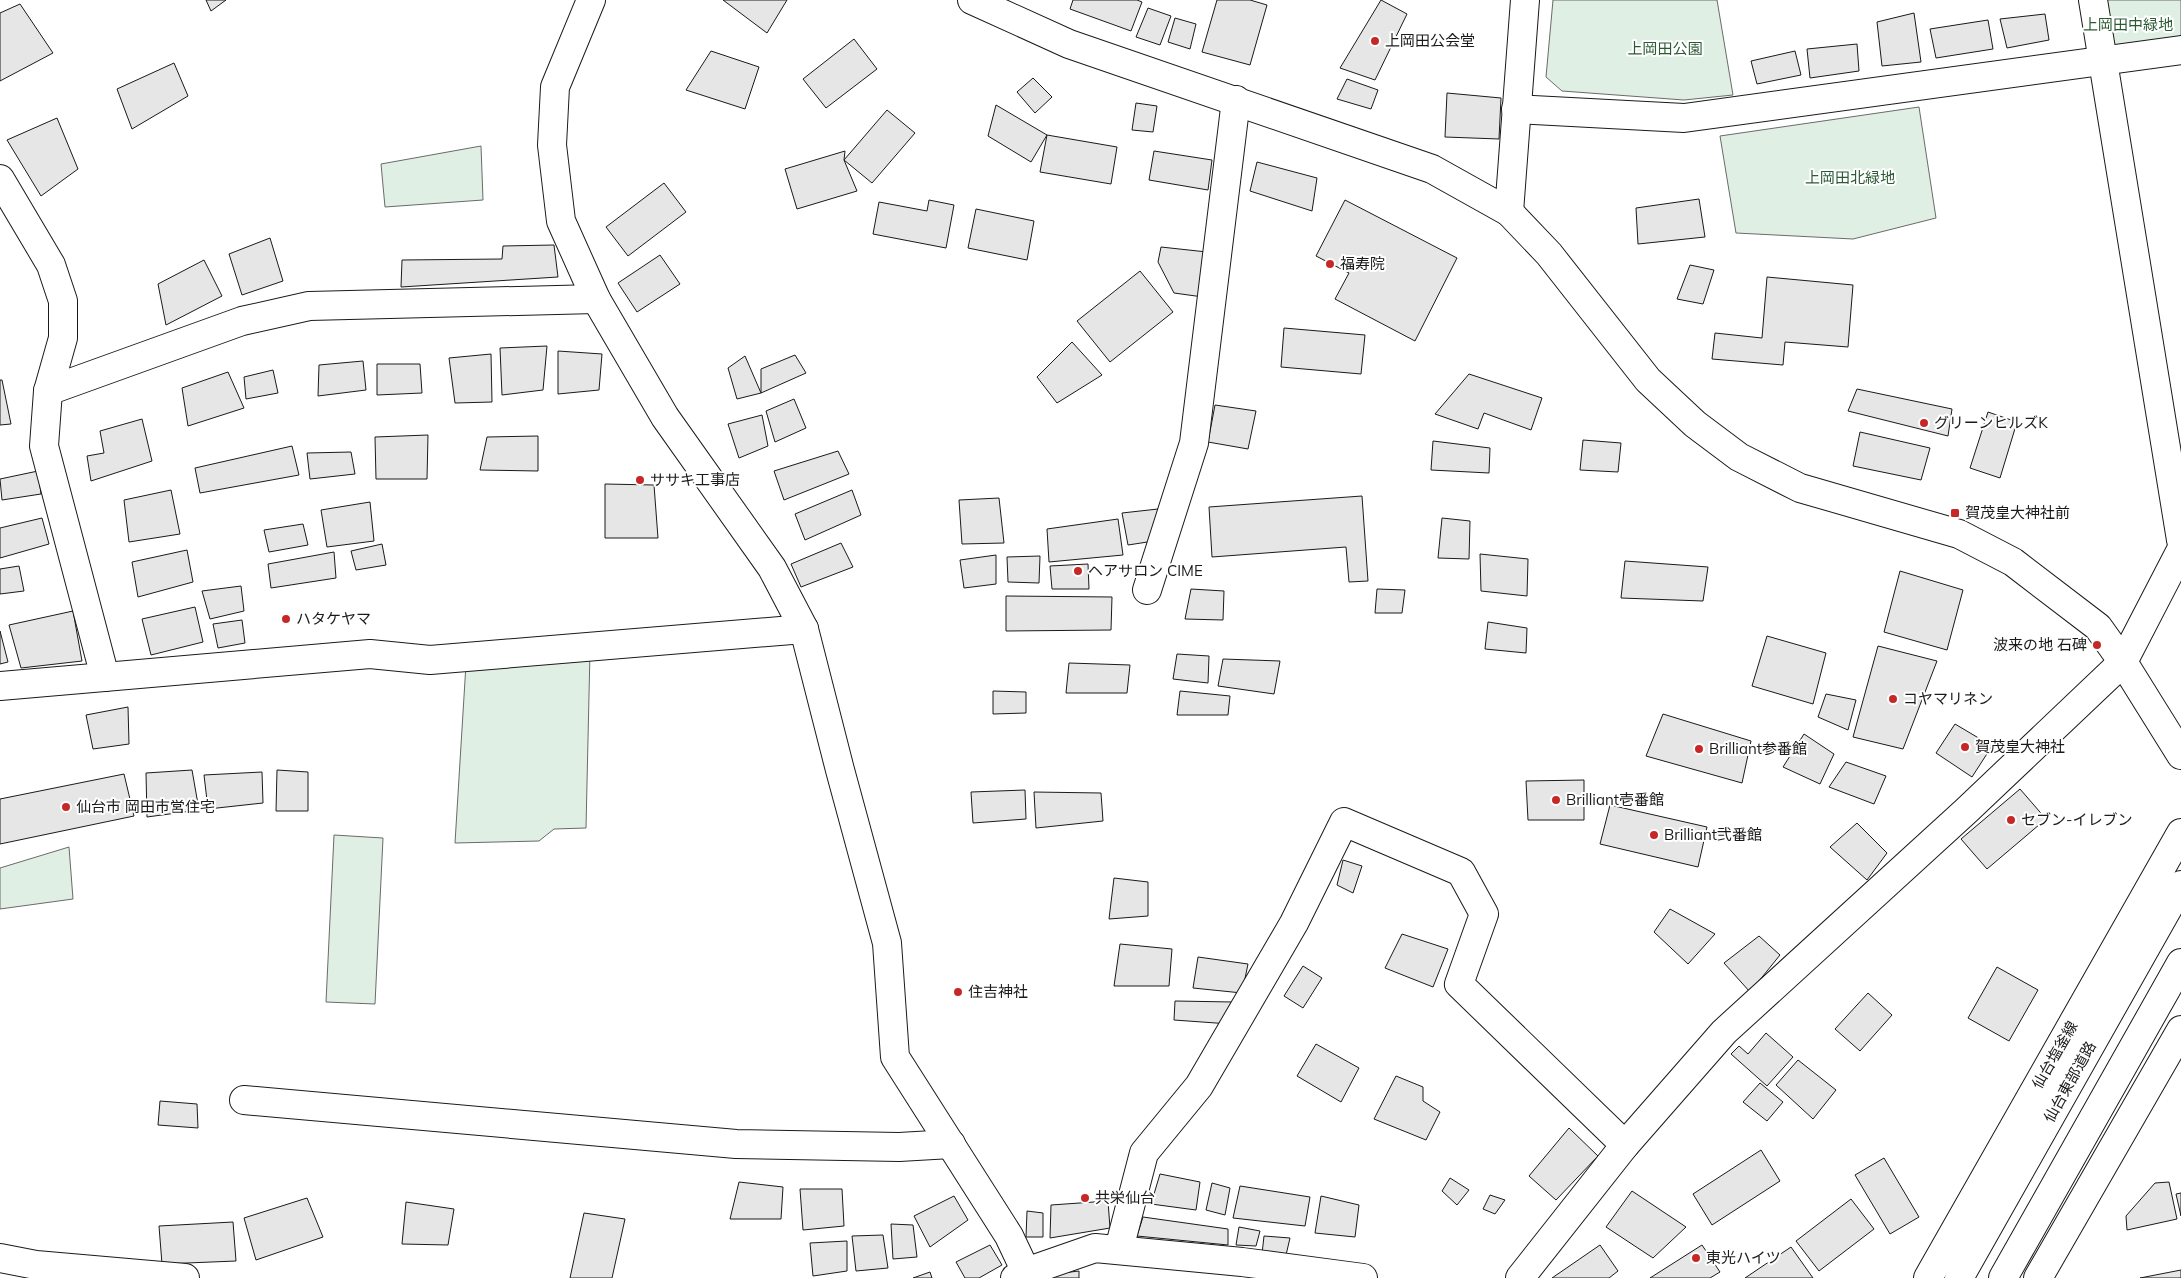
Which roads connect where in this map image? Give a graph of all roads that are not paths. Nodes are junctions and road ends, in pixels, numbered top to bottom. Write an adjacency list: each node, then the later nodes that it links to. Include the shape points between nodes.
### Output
1 (591, 0): 11 (main road, via 555,87 552,145 561,221)
2 (972, 0): 7 (main road, via 1069,44)
3 (1524, 0): 8 (main road)
4 (2093, 0): 6 (main road)
5 (2181, 50): 6 (main road)
6 (2103, 61): 8 (main road, via 1684,118); 13 (main road)
7 (1236, 100): 10 (main road, via 1432,169); 15 (main road, via 1194,443)
8 (1516, 109): 10 (main road)
9 (0, 180): 12 (main road, via 51,265 63,301 63,338)
10 (1509, 212): 17 (main road, via 1549,254 1648,380 1695,424 1739,457 1800,488 1959,534 2013,562 2098,626)
11 (596, 299): 12 (main road, via 309,306 242,321); 16 (main road, via 665,417 772,568)
12 (48, 392): 18 (main road, via 44,446)
13 (2181, 540)
14 (2181, 550): 17 (main road)
15 (1147, 590)
16 (804, 629): 18 (main road, via 430,660 370,654); 26 (main road, via 887,943 895,1057)
17 (2123, 662): 20 (main road); 27 (main road, via 1959,818 1724,1032)
18 (106, 677): 19 (main road)
19 (0, 686)
20 (2181, 755)
21 (2181, 833): 34 (main road, 仙台塩釜線)
22 (2181, 885): 35 (main road, 仙台東部道路)
23 (2181, 964): 36 (main road)
24 (2181, 1030): 37 (main road)
25 (244, 1100): 26 (main road, via 736,1144 899,1147)
26 (950, 1144): 30 (main road, via 1009,1236)
27 (1625, 1145): 28 (main road, via 1459,984 1484,914 1461,872 1344,822 1294,923 1204,1078 1144,1154); 33 (main road)
28 (1119, 1249): 30 (main road, via 1096,1248); 32 (main road)
29 (0, 1258): 31 (main road, via 36,1265)
30 (1022, 1276)
31 (185, 1278)
32 (1363, 1278)
33 (1520, 1278)
34 (1928, 1278)
35 (1959, 1278)
36 (2003, 1278)
37 (2038, 1278)

